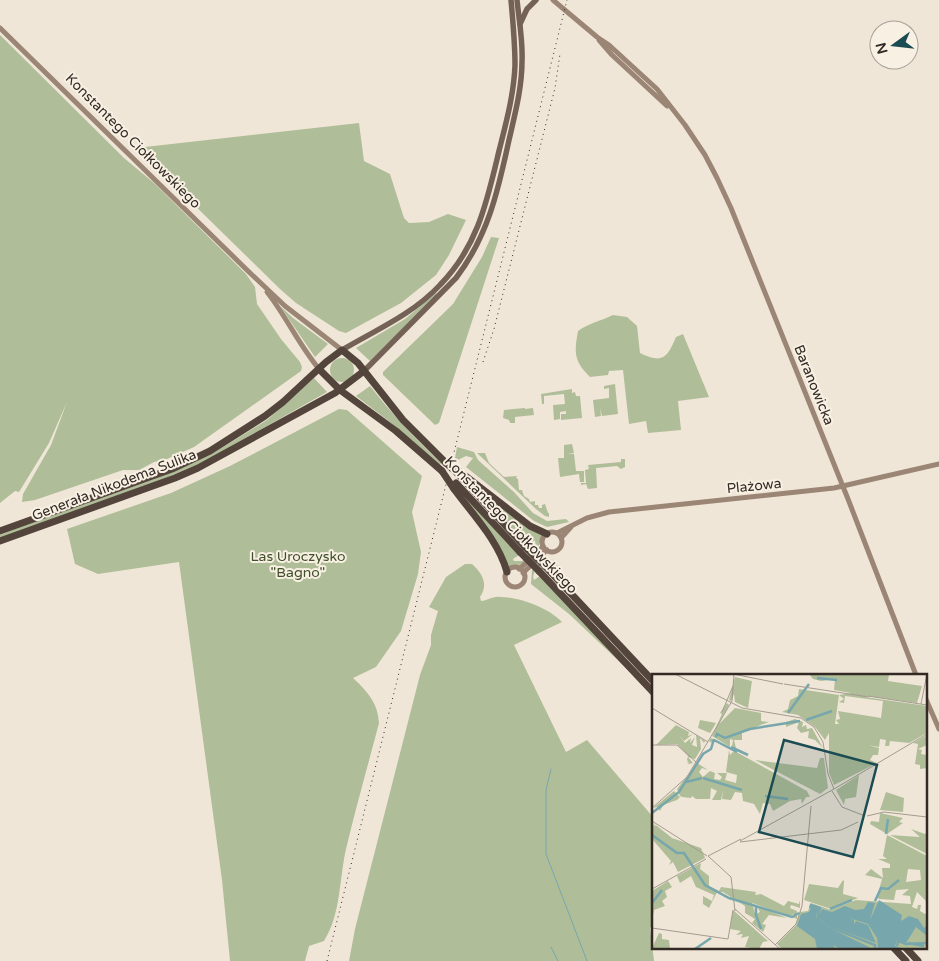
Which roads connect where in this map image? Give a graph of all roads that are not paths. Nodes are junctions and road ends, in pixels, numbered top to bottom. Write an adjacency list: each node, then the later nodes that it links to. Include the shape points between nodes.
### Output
1 (511, 0): 8 (main road, via 515,52 510,106 476,234 456,266 431,294 397,319)
2 (517, 0): 5 (main road)
3 (536, 0): 5 (main road)
4 (553, 0): 15 (street, Baranowicka, via 597,37 675,113 695,140 717,178)
5 (520, 24): 10 (main road, via 522,60 518,104 485,229 456,278)
6 (0, 28): 7 (street, Konstantego Ciołkowskiego)
7 (248, 271): 8 (street, Konstantego Ciołkowskiego, via 285,306); 9 (street, Konstantego Ciołkowskiego, via 273,300)
8 (342, 350): 9 (highway, Generała Nikodema Sulika); 10 (highway, Konstantego Ciołkowskiego)
9 (319, 369): 11 (highway, Konstantego Ciołkowskiego); 17 (highway, Generała Nikodema Sulika, via 265,416 204,454 159,474)
10 (364, 371): 11 (highway, Generała Nikodema Sulika); 13 (highway, Konstantego Ciołkowskiego, bridge, via 399,416)
11 (340, 390): 14 (highway, Konstantego Ciołkowskiego, bridge, via 396,431); 21 (highway, Generała Nikodema Sulika, via 183,474)
12 (939, 464): 15 (street, Plażowa)
13 (459, 473): 19 (highway, via 530,526); 23 (highway, Konstantego Ciołkowskiego)
14 (455, 486): 23 (highway, Konstantego Ciołkowskiego); 26 (highway, via 496,546)
15 (843, 486): 16 (street, Plażowa, via 609,512 586,518); 27 (street, Baranowicka)
16 (571, 527): 18 (street, Plażowa); 20 (street, Plażowa)
17 (0, 531)
18 (557, 533): 19 (street); 20 (street)
19 (547, 534): 22 (street, via 543,539)
20 (561, 538): 22 (street, via 562,545 558,550 552,552)
21 (0, 541)
22 (546, 548): 25 (street)
23 (523, 549): 24 (highway, Konstantego Ciołkowskiego, bridge)
24 (542, 569): 28 (highway, Konstantego Ciołkowskiego); 29 (highway, Konstantego Ciołkowskiego)
25 (521, 571): 26 (street, via 513,568); 26 (street, via 523,582 515,587 507,583)
26 (507, 572)
27 (916, 674)
28 (652, 680)
29 (652, 691)
30 (926, 699): 31 (street)
31 (939, 729)
32 (894, 948): 34 (highway)
33 (906, 948): 35 (highway)
34 (906, 961)
35 (918, 961)

